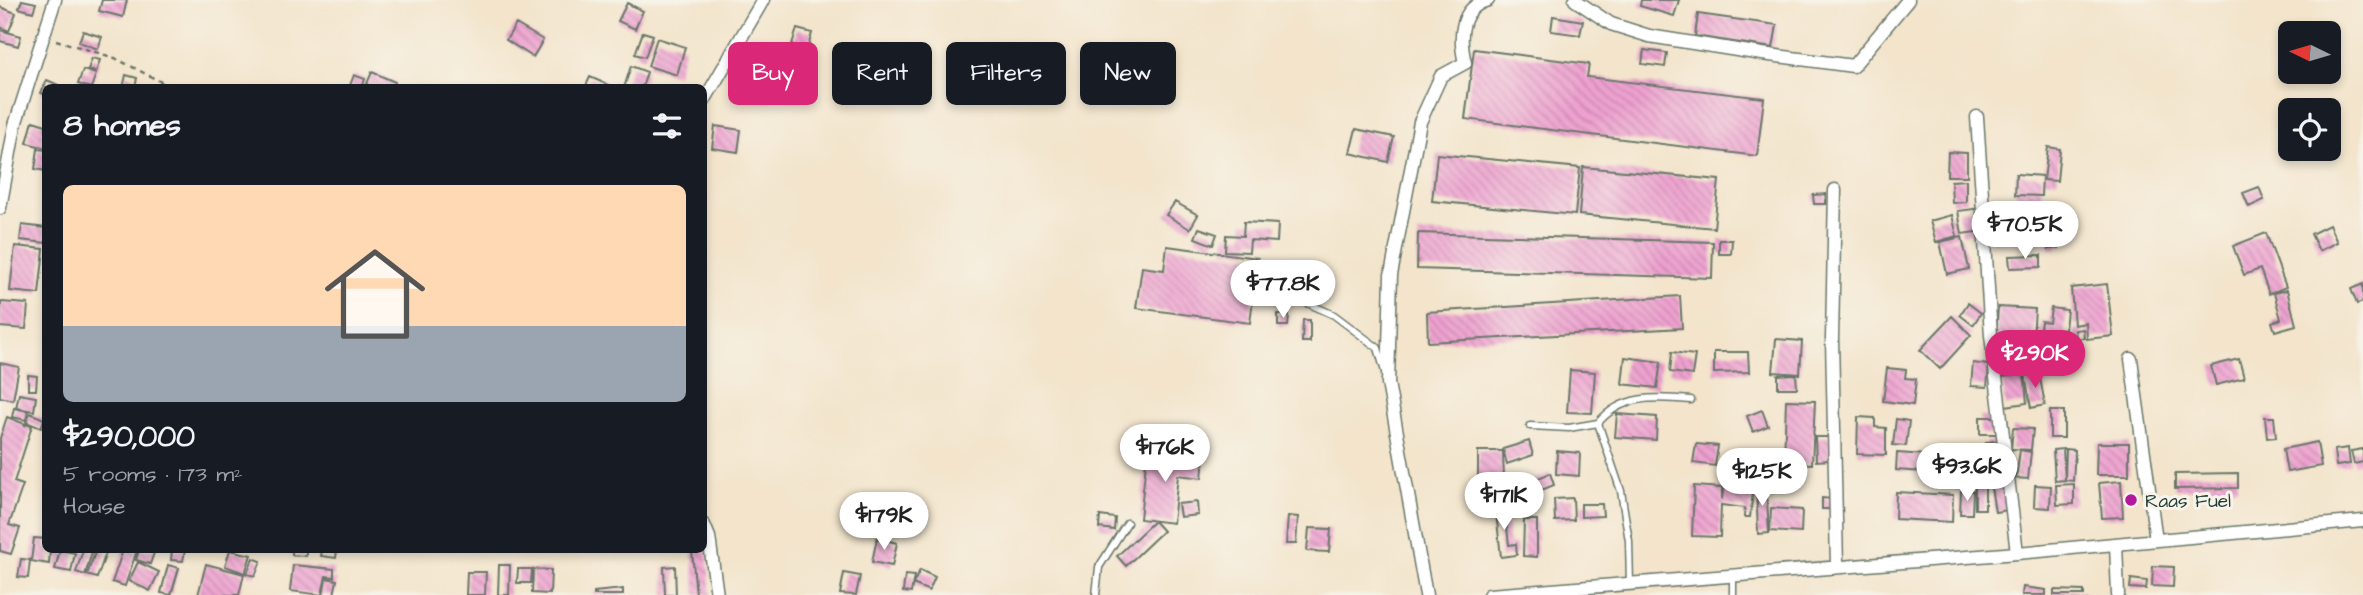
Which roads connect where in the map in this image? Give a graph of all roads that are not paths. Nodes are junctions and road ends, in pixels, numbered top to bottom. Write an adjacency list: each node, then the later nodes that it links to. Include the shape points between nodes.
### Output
1 (55, 0): 9 (street, via 15,125)
2 (763, 0): 6 (street)
3 (1488, 0): 12 (street, via 1464,19 1460,41 1465,63 1441,76 1420,122 1391,275)
4 (1575, 0): 5 (street, via 1611,24 1649,36 1853,66)
5 (1908, 0)
6 (707, 96)
7 (1977, 117): 21 (street, via 1991,335)
8 (1835, 190): 22 (street, via 1832,339)
9 (0, 208)
10 (1264, 291): 12 (lane, via 1334,314 1357,331 1378,348)
11 (2131, 359): 19 (street)
12 (1388, 383): 27 (street)
13 (1691, 400): 14 (lane, via 1651,397 1624,403)
14 (1598, 423): 15 (lane, via 1569,428); 24 (lane, via 1621,491)
15 (1530, 426)
16 (2363, 521): 19 (street)
17 (1126, 523): 26 (lane, via 1099,566)
18 (707, 532): 25 (street)
19 (2156, 540): 20 (street)
20 (2116, 544): 21 (street); 30 (street)
21 (2017, 553): 22 (street)
22 (1837, 566): 23 (street)
23 (1733, 575): 24 (street); 29 (lane)
24 (1630, 584): 28 (street)
25 (717, 595)
26 (1096, 595)
27 (1426, 595)
28 (1489, 595)
29 (1733, 595)
30 (2118, 595)

